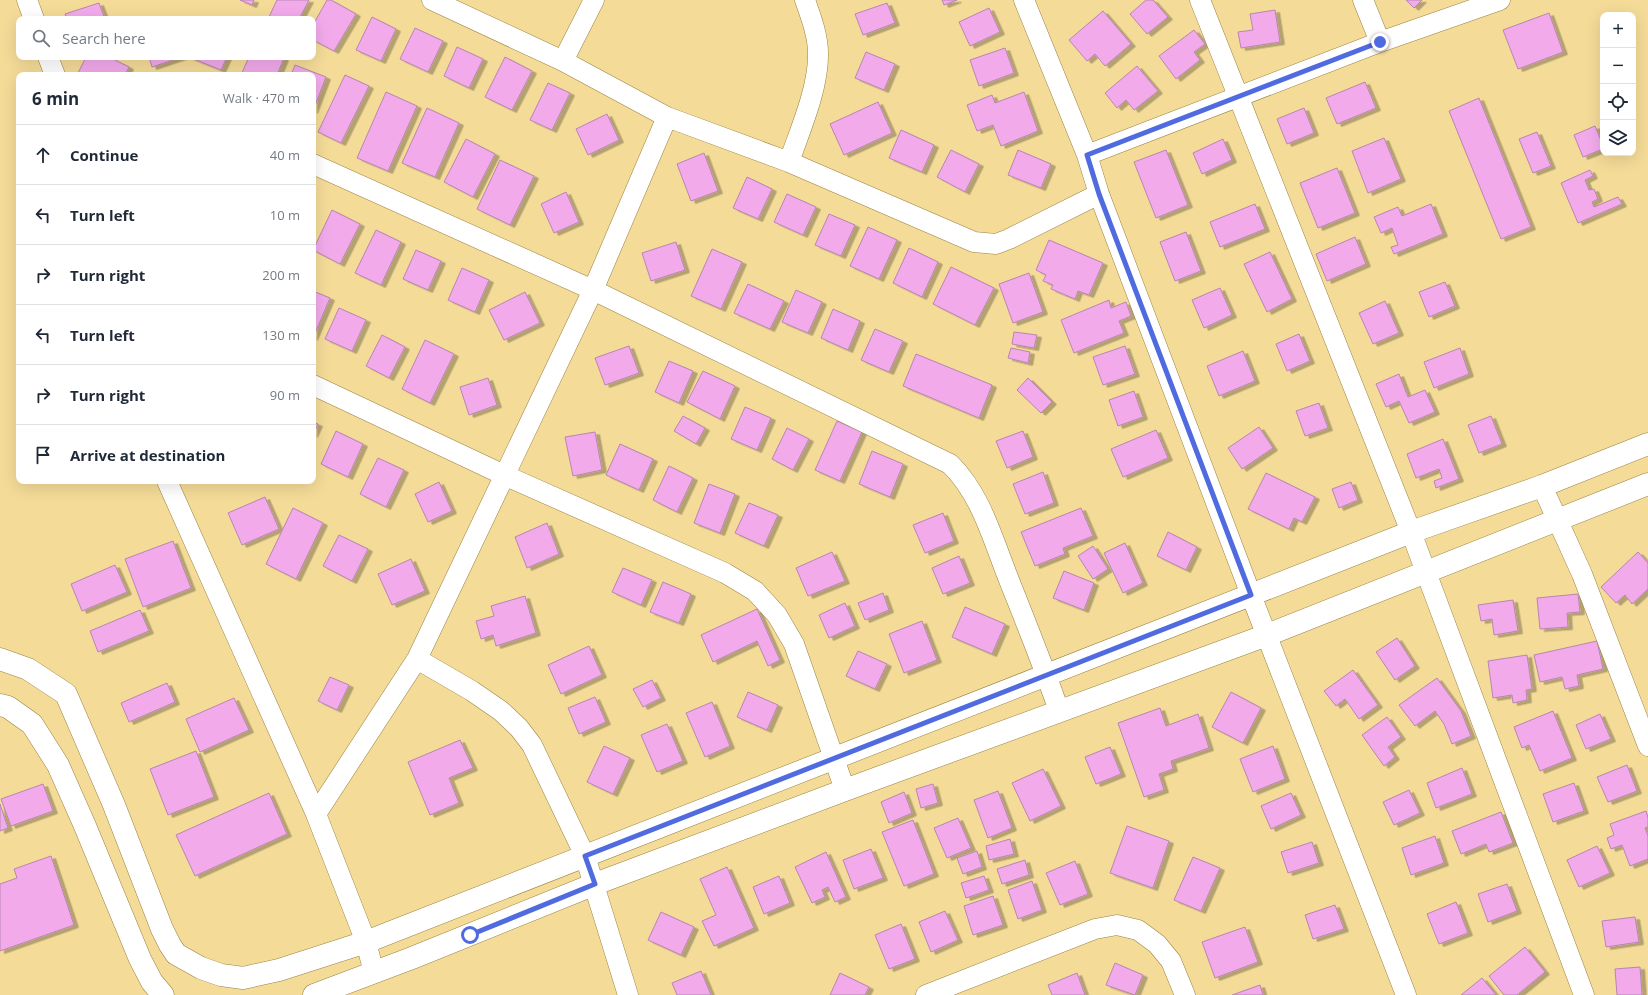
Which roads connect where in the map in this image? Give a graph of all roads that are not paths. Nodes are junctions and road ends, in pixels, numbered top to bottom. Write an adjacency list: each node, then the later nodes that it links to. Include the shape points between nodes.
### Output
1 (27, 0): 9 (street)
2 (432, 0): 12 (street)
3 (594, 0): 12 (street)
4 (805, 0): 17 (street, via 818,53 816,80)
5 (1024, 0): 16 (street)
6 (1200, 0): 14 (street)
7 (1364, 0): 10 (street)
8 (1500, 0): 10 (street)
9 (33, 16)
10 (1380, 42): 14 (street)
11 (49, 60): 13 (street)
12 (563, 60): 15 (street)
13 (54, 72)
14 (1238, 97): 16 (street); 28 (street)
15 (667, 117): 17 (street); 20 (street)
16 (1087, 155): 19 (street)
17 (789, 162): 19 (street, via 974,242 996,244)
18 (316, 165): 20 (street)
19 (1099, 194): 30 (street)
20 (593, 290): 23 (street); 34 (street, via 950,464 971,489 981,509)
21 (316, 386): 23 (street)
22 (1648, 444): 26 (street)
23 (504, 475): 33 (street); 38 (street, via 725,573 755,591 777,615 794,644)
24 (168, 484): 40 (street)
25 (1648, 484): 27 (street)
26 (1542, 486): 27 (street); 28 (street)
27 (1558, 519): 29 (street); 37 (street, via 1582,574)
28 (1411, 532): 29 (street); 30 (street)
29 (1425, 571): 31 (street); 51 (street)
30 (1251, 595): 31 (street); 34 (street)
31 (1267, 635): 36 (street); 50 (street)
32 (0, 659): 43 (street, via 28,669 66,694 114,805 162,929 176,954 221,975 243,978 279,970)
33 (418, 659): 40 (street); 41 (street, via 501,710 519,728 532,745)
34 (1047, 674): 36 (street); 38 (street)
35 (0, 705): 45 (street, via 8,707 32,724 58,765 140,959 152,982)
36 (1060, 711): 39 (street)
37 (1648, 746)
38 (834, 759): 39 (street); 41 (street)
39 (845, 790): 42 (street)
40 (316, 814): 43 (street)
41 (585, 856): 42 (street); 43 (street)
42 (595, 884): 44 (street); 47 (street)
43 (366, 942): 44 (street)
44 (374, 973): 46 (street)
45 (163, 995)
46 (314, 995)
47 (628, 995)
48 (926, 995): 49 (street, via 1095,929 1117,925 1138,930 1157,944 1171,961)
49 (1185, 995)
50 (1406, 995)
51 (1584, 995)

